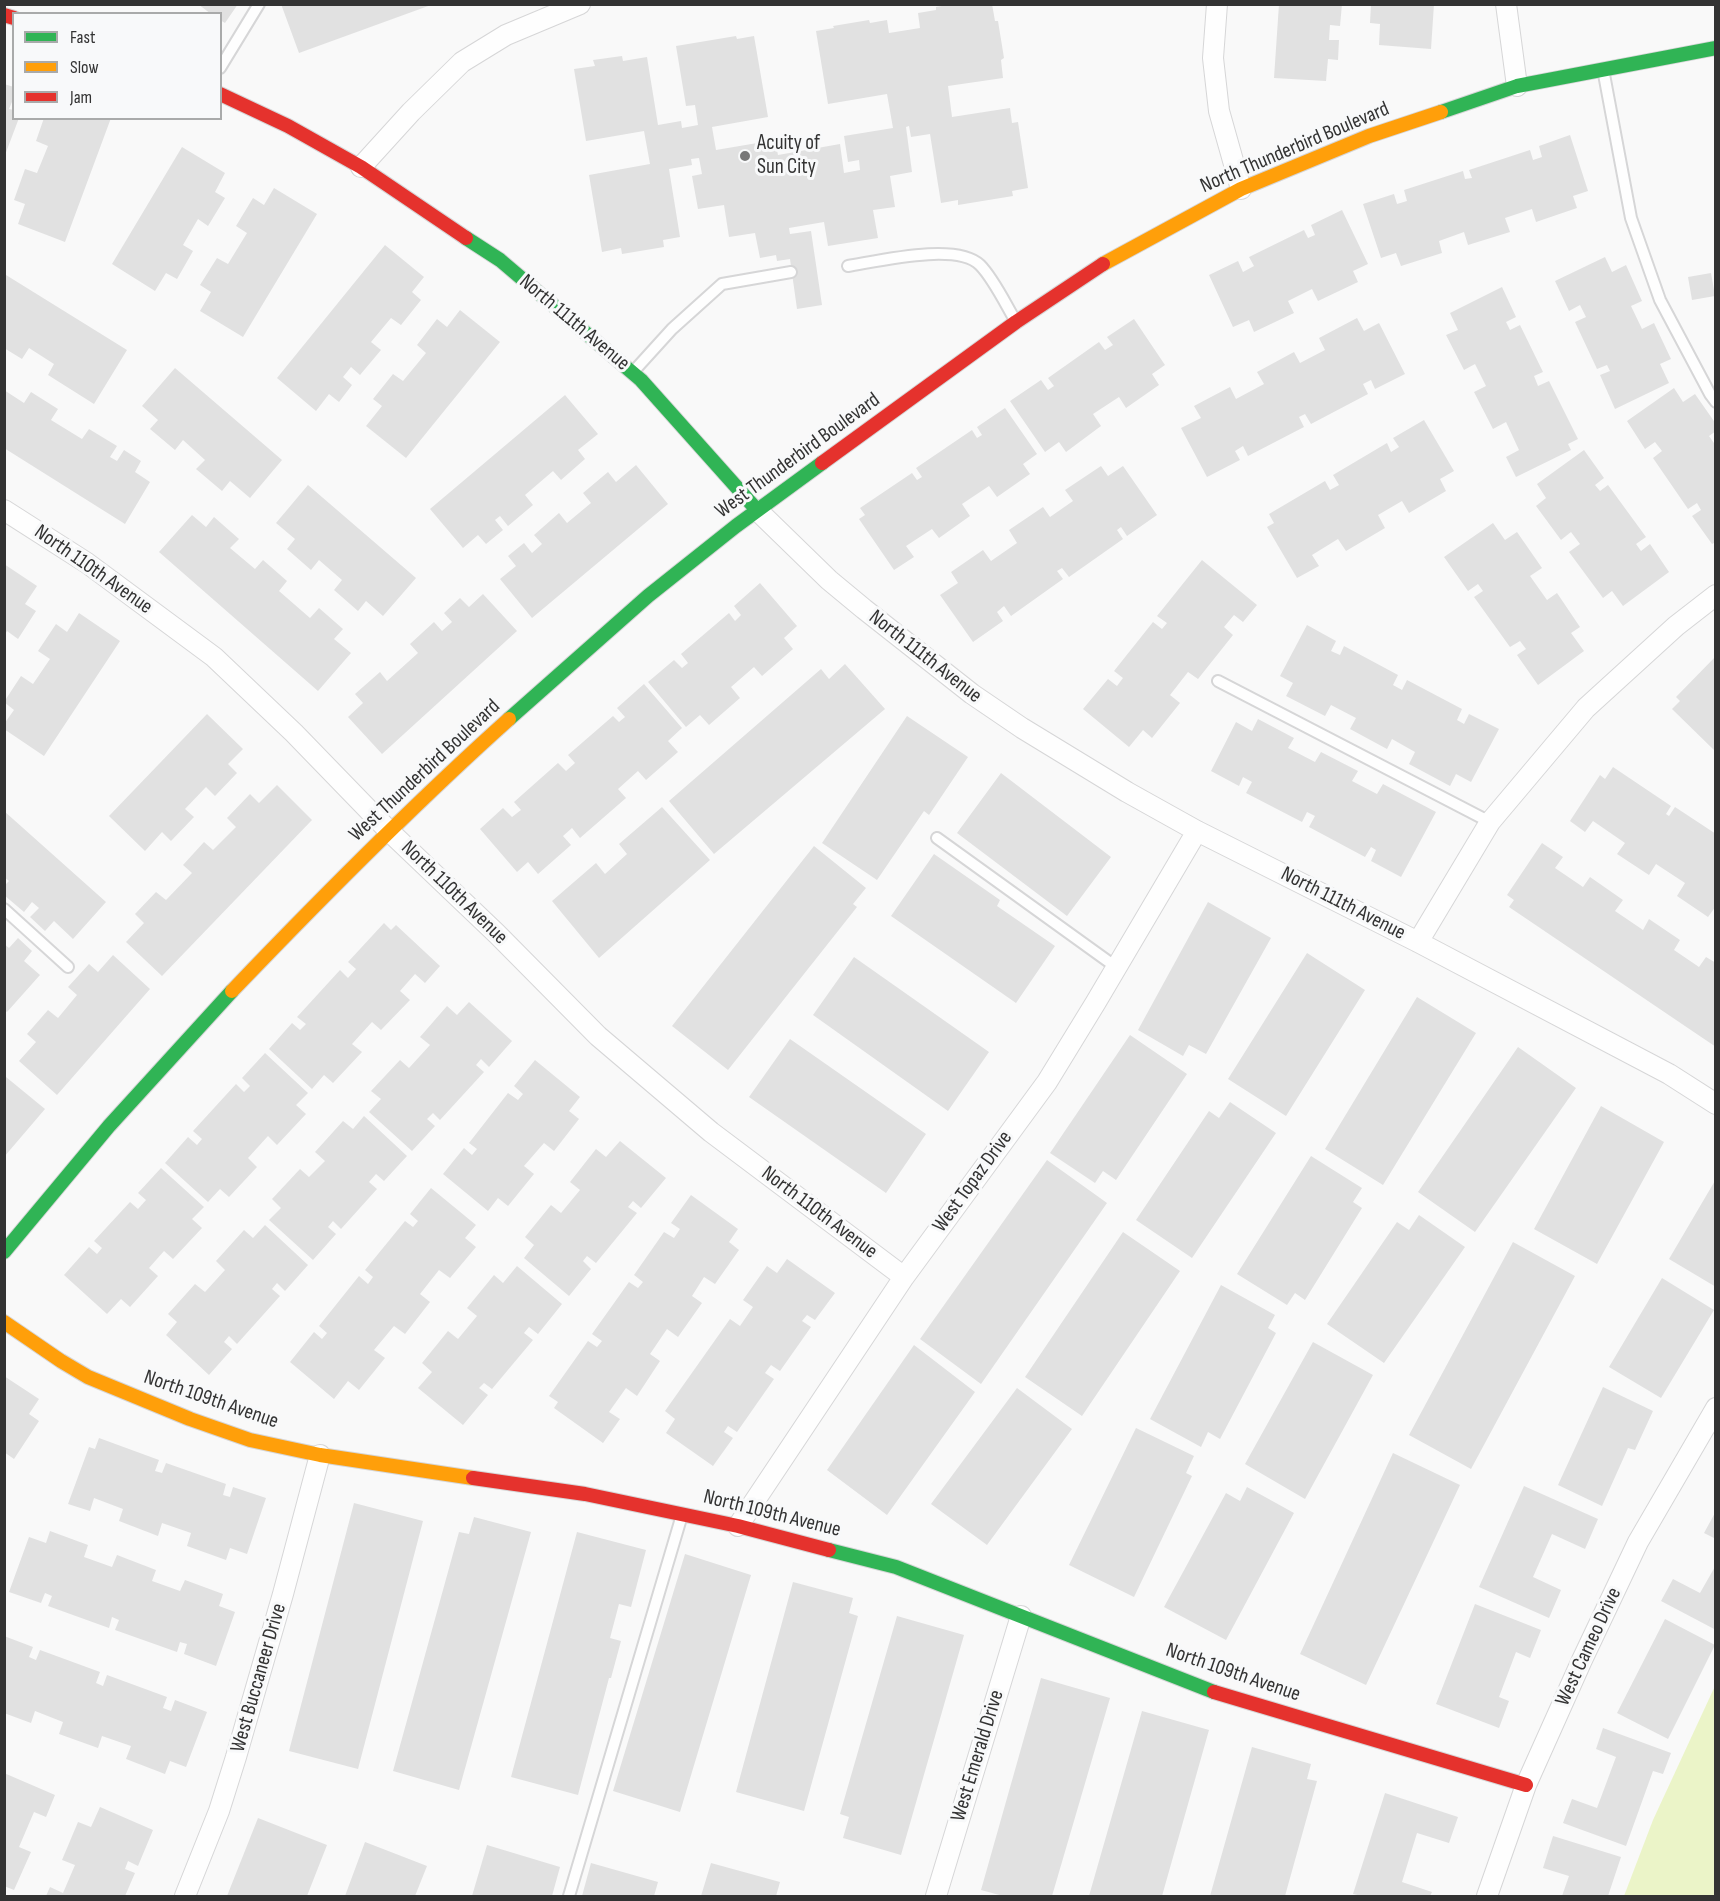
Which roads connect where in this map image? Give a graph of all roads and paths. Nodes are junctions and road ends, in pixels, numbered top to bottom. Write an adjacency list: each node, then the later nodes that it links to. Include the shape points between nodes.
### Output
1 (259, 4): 6 (lane)
2 (580, 4): 10 (street, via 506,36 462,62)
3 (1217, 4): 11 (street, via 1213,58 1219,111)
4 (1506, 4): 8 (street)
5 (1716, 48): 7 (street, North Thunderbird Boulevard)
6 (222, 65)
7 (1603, 69): 8 (street, North Thunderbird Boulevard); 17 (lane, via 1631,218 1660,300)
8 (1516, 87): 11 (street, North Thunderbird Boulevard, via 1369,136)
9 (222, 94): 10 (street, North 111th Avenue)
10 (361, 167): 15 (street, North 111th Avenue, via 500,260)
11 (1241, 189): 14 (street, North Thunderbird Boulevard, via 1108,260)
12 (848, 266): 14 (lane, via 943,254 970,258 980,265)
13 (792, 272): 15 (lane, via 722,284 672,329)
14 (1016, 322): 16 (street, North Thunderbird Boulevard)
15 (633, 373): 19 (street, North 111th Avenue)
16 (933, 383): 19 (street, West Thunderbird Boulevard)
17 (1716, 402)
18 (4, 510): 24 (street, North 110th Avenue, via 87,563 214,657)
19 (756, 510): 23 (street, North 111th Avenue, via 829,580 972,694 1127,792); 24 (street, West Thunderbird Boulevard, via 599,639 442,779)
20 (1716, 596): 22 (street, via 1676,626 1586,708)
21 (1218, 681): 22 (lane)
22 (1490, 822): 27 (street)
23 (1197, 831): 27 (street, North 111th Avenue); 29 (street, West Topaz Drive)
24 (390, 832): 31 (street, West Thunderbird Boulevard, via 188,1038); 32 (street, North 110th Avenue, via 598,1036 711,1132)
25 (937, 838): 29 (lane)
26 (4, 909): 28 (lane)
27 (1418, 942): 30 (street, North 111th Avenue, via 1669,1074)
28 (68, 967)
29 (1116, 967): 32 (street, West Topaz Drive, via 1047,1082)
30 (1716, 1104)
31 (4, 1252)
32 (904, 1277): 37 (street, West Topaz Drive)
33 (4, 1322): 35 (street, North 109th Avenue, via 88,1377 250,1440)
34 (1716, 1408): 39 (street, West Cameo Drive, via 1638,1542)
35 (320, 1455): 36 (street, North 109th Avenue, via 585,1494); 40 (street, West Buccaneer Drive, via 236,1757)
36 (682, 1514): 37 (street, North 109th Avenue); 41 (lane)
37 (738, 1526): 38 (street, North 109th Avenue, via 896,1567)
38 (1021, 1616): 39 (street, North 109th Avenue, via 1206,1690); 42 (street, West Emerald Drive)
39 (1526, 1785): 43 (street, West Cameo Drive)
40 (185, 1896)
41 (568, 1896)
42 (936, 1896)
43 (1487, 1896)

